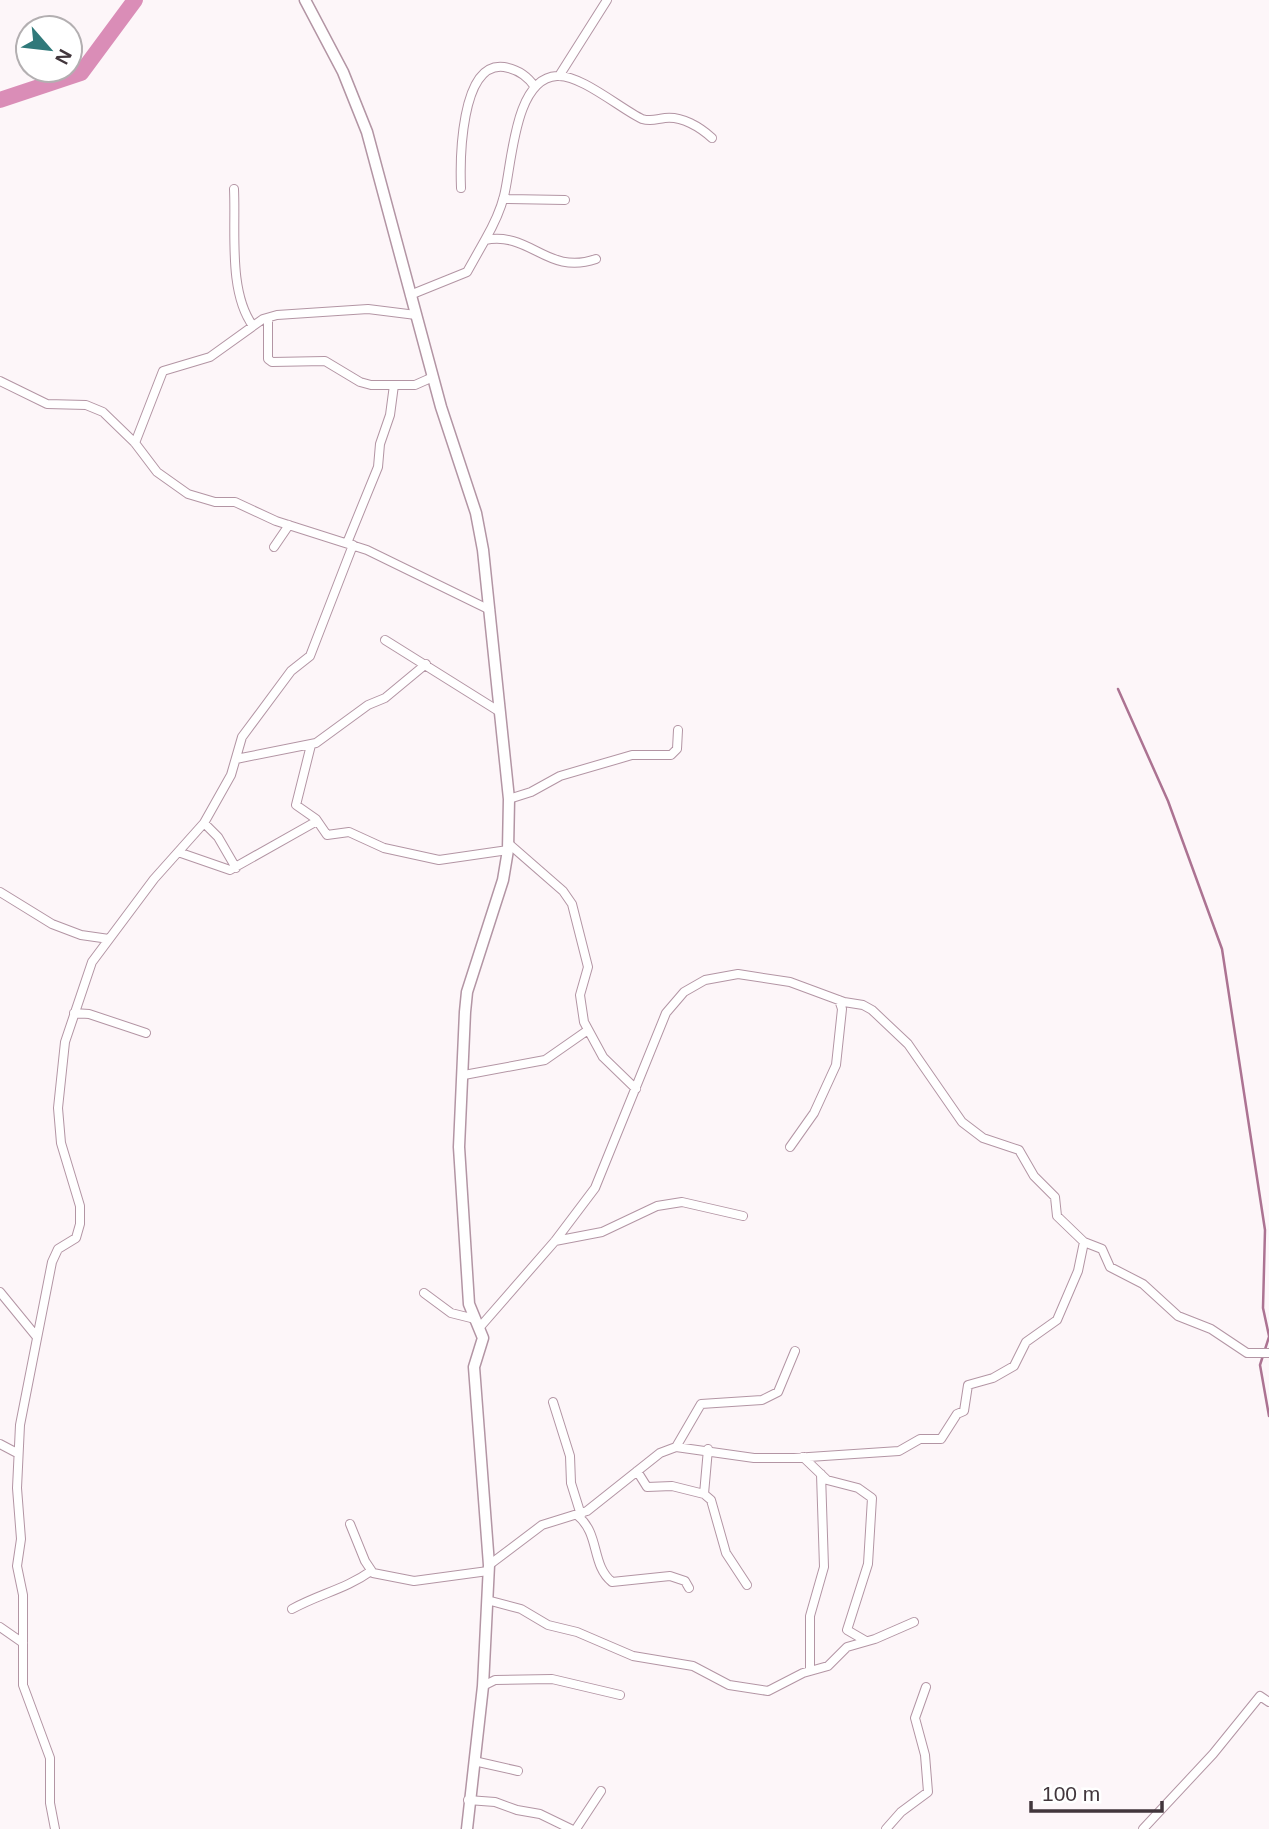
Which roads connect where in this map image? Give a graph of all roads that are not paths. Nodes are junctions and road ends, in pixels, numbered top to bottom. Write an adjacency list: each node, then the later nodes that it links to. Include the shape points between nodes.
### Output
1 (305, 0): 12 (street, via 358,105)
2 (607, 0): 3 (street)
3 (559, 76): 4 (street); 5 (street, via 642,119 677,119)
4 (535, 86): 6 (street, via 508,68 485,72 464,116); 8 (street, via 516,125)
5 (712, 138)
6 (461, 188)
7 (234, 189): 15 (street, via 237,292)
8 (503, 199): 9 (street); 10 (street)
9 (565, 200)
10 (485, 240): 11 (street, via 520,243 569,265); 12 (street, via 467,272)
11 (596, 258)
12 (410, 295): 13 (street)
13 (416, 315): 14 (street, via 354,309); 16 (street)
14 (268, 317): 15 (street); 18 (street, via 270,361 325,361 360,382)
15 (253, 326): 19 (street, via 210,357 163,371)
16 (433, 377): 18 (street); 23 (street, via 476,513)
17 (0, 381): 19 (street, via 47,404 94,407)
18 (394, 385): 21 (street, via 378,467)
19 (135, 443): 20 (street, via 157,472 188,494 235,502)
20 (289, 526): 21 (street); 22 (street)
21 (350, 544): 23 (street); 29 (street, via 310,656 291,671 242,737)
22 (274, 547)
23 (490, 610): 26 (street)
24 (385, 640): 25 (street)
25 (426, 664): 26 (street); 28 (street, via 385,698)
26 (500, 712): 30 (street)
27 (678, 730): 30 (street, via 677,749 671,755 645,752 625,757 560,776)
28 (311, 745): 29 (street); 31 (street, via 296,806)
29 (236, 759): 32 (street)
30 (509, 799): 33 (street)
31 (317, 821): 33 (street, via 327,835 349,832 384,848 439,860); 35 (street)
32 (204, 823): 34 (street); 35 (street)
33 (508, 846): 40 (street, via 563,891 572,904 588,967 580,995); 42 (street, via 503,880 467,992)
34 (178, 852): 35 (street, via 215,867); 37 (street)
35 (236, 868)
36 (0, 892): 37 (street, via 52,923 81,935)
37 (109, 939): 39 (street, via 92,962)
38 (839, 1000): 43 (street, via 813,988 757,975 705,980 684,992 666,1013); 44 (street, via 836,1065 814,1113); 47 (street, via 872,1010 897,1032 962,1122 982,1138 1019,1150 1034,1176 1055,1197 1057,1216)
39 (74, 1013): 41 (street); 51 (street, via 65,1042 58,1108 61,1143 80,1206 80,1224 76,1238 54,1256)
40 (587, 1030): 42 (street, via 545,1060); 43 (street, via 603,1057)
41 (146, 1033)
42 (464, 1074): 50 (street, via 459,1147 465,1270 469,1304)
43 (636, 1088): 46 (street, via 595,1188)
44 (790, 1147)
45 (743, 1216): 46 (street, via 682,1202 657,1206 602,1232)
46 (555, 1241): 50 (street)
47 (1084, 1242): 53 (street, via 1102,1249 1110,1267 1143,1284 1178,1316 1211,1329 1247,1353); 59 (street, via 1078,1271 1057,1320 1026,1342 1014,1366 968,1385 964,1411 957,1414 941,1439 920,1439 899,1451)
48 (0, 1292): 51 (street)
49 (424, 1293): 50 (street, via 451,1313)
50 (478, 1323): 65 (street, via 483,1338 474,1367)
51 (36, 1336): 58 (street)
52 (795, 1350): 56 (street, via 778,1392 762,1400 701,1404)
53 (1269, 1353)
54 (553, 1402): 63 (street, via 570,1456)
55 (0, 1444): 58 (street)
56 (676, 1447): 57 (street); 60 (street)
57 (708, 1449): 59 (street, via 754,1458); 62 (street)
58 (17, 1452): 74 (street, via 21,1539 17,1566 23,1595)
59 (803, 1457): 61 (street)
60 (637, 1471): 62 (street, via 647,1487 684,1487); 63 (street)
61 (821, 1474): 73 (street, via 867,1493 874,1504 868,1564 847,1630); 75 (street, via 824,1567 810,1616)
62 (704, 1494): 67 (street, via 711,1500 726,1553)
63 (580, 1516): 65 (street, via 542,1525); 68 (street, via 592,1530 600,1565 612,1582 670,1576 685,1581)
64 (350, 1524): 66 (street)
65 (489, 1568): 66 (street, via 414,1581); 69 (street)
66 (371, 1571): 70 (street, via 344,1589 321,1594)
67 (747, 1585)
68 (689, 1588)
69 (486, 1601): 75 (street, via 521,1609 548,1625 633,1656 693,1665 743,1689 776,1689); 76 (street)
70 (292, 1609)
71 (914, 1622): 73 (street)
72 (0, 1627): 74 (street)
73 (866, 1641): 75 (street, via 842,1650 822,1669)
74 (23, 1643): 84 (street, via 23,1685 50,1758)
75 (810, 1671)
76 (483, 1686): 78 (street, via 495,1680 552,1679); 80 (street)
77 (926, 1687): 87 (street, via 915,1718 928,1792)
78 (620, 1695)
79 (1269, 1702): 88 (street, via 1260,1696)
80 (474, 1760): 81 (street); 83 (street)
81 (518, 1771)
82 (601, 1791): 86 (street)
83 (468, 1800): 85 (street); 86 (street, via 540,1814)
84 (55, 1829)
85 (467, 1829)
86 (574, 1829)
87 (886, 1829)
88 (1143, 1829)

